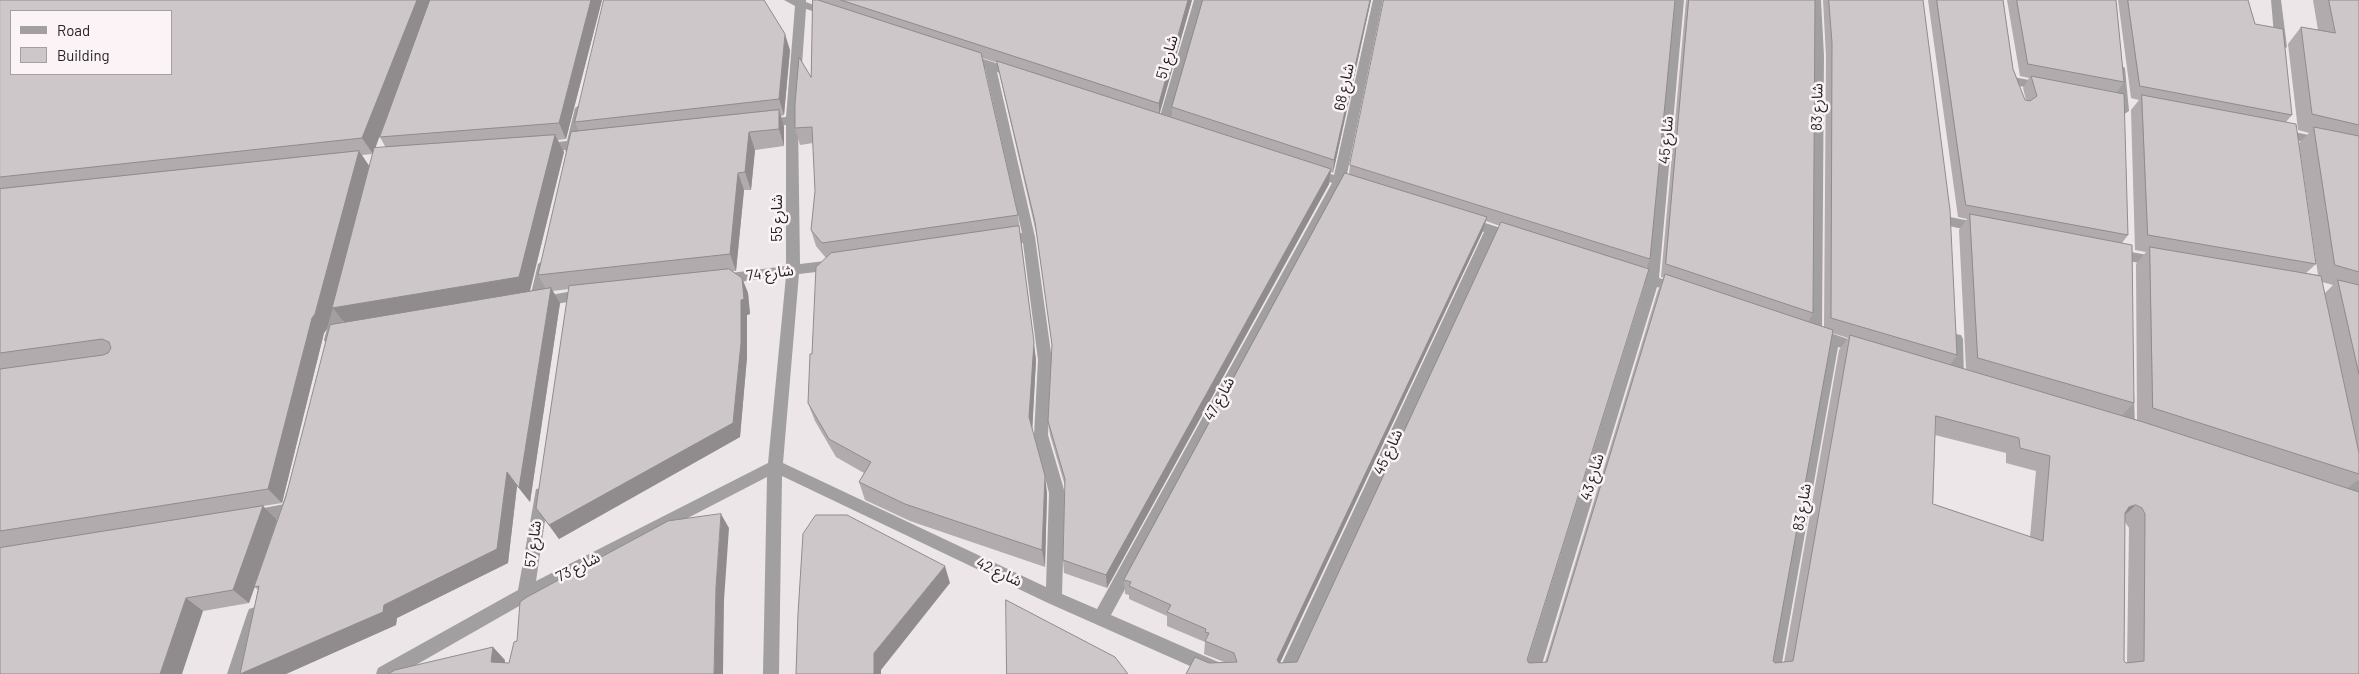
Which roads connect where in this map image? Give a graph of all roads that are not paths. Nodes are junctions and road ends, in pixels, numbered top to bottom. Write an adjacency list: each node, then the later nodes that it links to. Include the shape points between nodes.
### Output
1 (1199, 0): 18 (street, شارع 51)
2 (1378, 0): 27 (street, شارع 68)
3 (1678, 0): 43 (street, شارع 45)
4 (1816, 0): 51 (street, شارع 83)
5 (2276, 0): 10 (street)
6 (797, 1): 7 (street); 16 (street, شارع 55)
7 (848, 19)
8 (952, 53): 11 (street)
9 (2118, 56): 17 (street)
10 (2282, 58)
11 (990, 65): 12 (street); 33 (street)
12 (1026, 77)
13 (2014, 81): 14 (street)
14 (2059, 90)
15 (584, 97): 22 (street)
16 (792, 120): 19 (street); 41 (street, شارع 55)
17 (2123, 122)
18 (1164, 123)
19 (754, 124)
20 (2262, 130): 24 (street)
21 (601, 142): 22 (street)
22 (572, 145): 23 (street); 25 (street)
23 (533, 148)
24 (2359, 149)
25 (568, 164)
26 (1302, 169): 27 (street)
27 (1339, 181): 28 (street); 72 (street, شارع 47)
28 (1375, 193)
29 (1456, 218): 31 (street)
30 (1950, 222): 32 (street)
31 (1492, 230): 34 (street); 77 (street, شارع 45)
32 (1997, 231)
33 (1029, 237): 35 (street); 69 (street, via 1045,360 1041,435 1057,493)
34 (1530, 242)
35 (990, 243)
36 (2099, 251): 39 (street)
37 (546, 256): 47 (street, via 531,303)
38 (842, 264): 41 (street, شارع 74)
39 (2176, 264)
40 (1615, 269): 43 (street)
41 (793, 271): 42 (street, شارع 74); 59 (street, شارع 55)
42 (706, 280)
43 (1652, 281): 46 (street); 78 (street, شارع 43)
44 (346, 286): 53 (street, via 338,333)
45 (600, 292): 47 (street)
46 (1689, 292)
47 (570, 296): 48 (street)
48 (568, 315)
49 (1797, 328): 51 (street)
50 (1955, 329): 55 (street, via 1962,379)
51 (1815, 334): 52 (street)
52 (1832, 340): 54 (street); 79 (street, شارع 83)
53 (328, 352)
54 (1877, 354)
55 (1940, 373)
56 (2128, 381): 57 (street)
57 (2127, 429)
58 (2347, 457): 63 (street)
59 (775, 466): 68 (street, شارع 73); 69 (street, شارع 42); 75 (street, شارع 55)
60 (543, 479): 68 (street, شارع 57)
61 (294, 492): 64 (street)
62 (2338, 498): 63 (street)
63 (2358, 505): 66 (street)
64 (290, 510): 65 (street); 67 (street)
65 (235, 520)
66 (2359, 521)
67 (284, 528)
68 (526, 594): 71 (street, شارع 57); 74 (street, شارع 73)
69 (1054, 598): 72 (street, شارع 42)
70 (259, 601): 73 (street)
71 (523, 612)
72 (1101, 617): 76 (street, شارع 42)
73 (235, 674)
74 (384, 674)
75 (771, 674)
76 (1226, 674)
77 (1285, 674)
78 (1531, 674)
79 (1772, 674)

